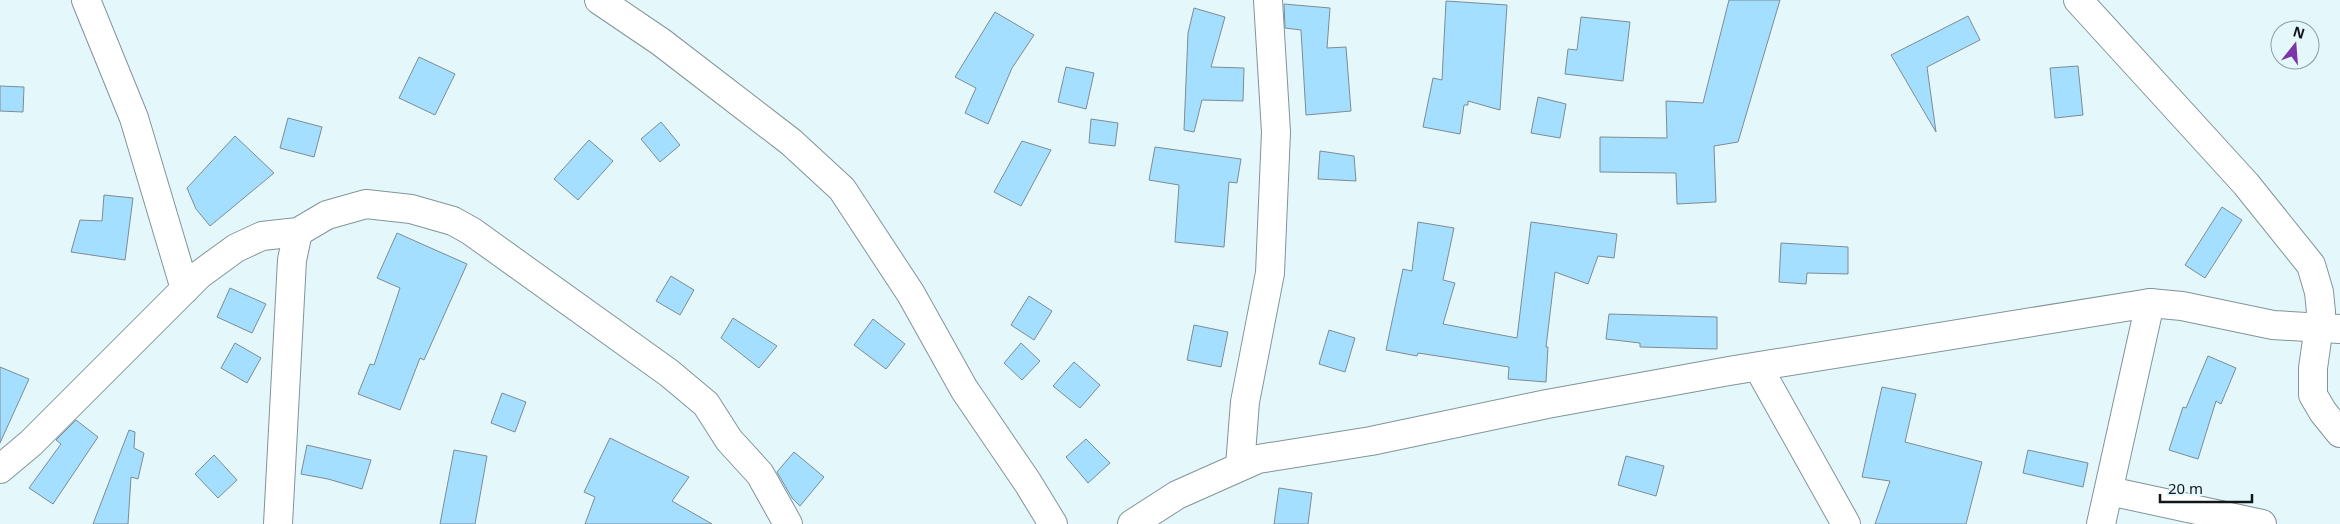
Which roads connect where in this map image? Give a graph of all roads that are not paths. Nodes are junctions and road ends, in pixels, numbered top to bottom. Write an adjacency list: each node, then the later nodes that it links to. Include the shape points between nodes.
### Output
1 (86, 0): 6 (street, via 134,118)
2 (599, 0): 16 (street, via 662,42 791,142 842,189 911,294 964,389)
3 (2078, 0): 8 (street, via 2246,184 2311,265)
4 (1269, 2): 11 (street, via 1276,132 1270,273 1245,402)
5 (298, 232): 6 (street, via 262,236 236,248); 14 (street, via 292,260); 15 (street, via 327,215 366,204 411,209 453,221 471,231 669,373 706,404 729,440 760,474)
6 (185, 289): 12 (street, via 31,443)
7 (2150, 303): 8 (street, via 2191,307 2273,326); 9 (street); 13 (street)
8 (2330, 328): 10 (street, via 2313,368 2314,396)
9 (1758, 367): 11 (street, via 1258,459); 18 (street)
10 (2340, 433)
11 (1240, 466): 17 (street, via 1177,494)
12 (0, 469)
13 (2109, 491): 19 (street); 20 (street)
14 (278, 524)
15 (788, 524)
16 (1053, 524)
17 (1132, 524)
18 (1846, 524)
19 (2101, 524)
20 (2262, 524)

